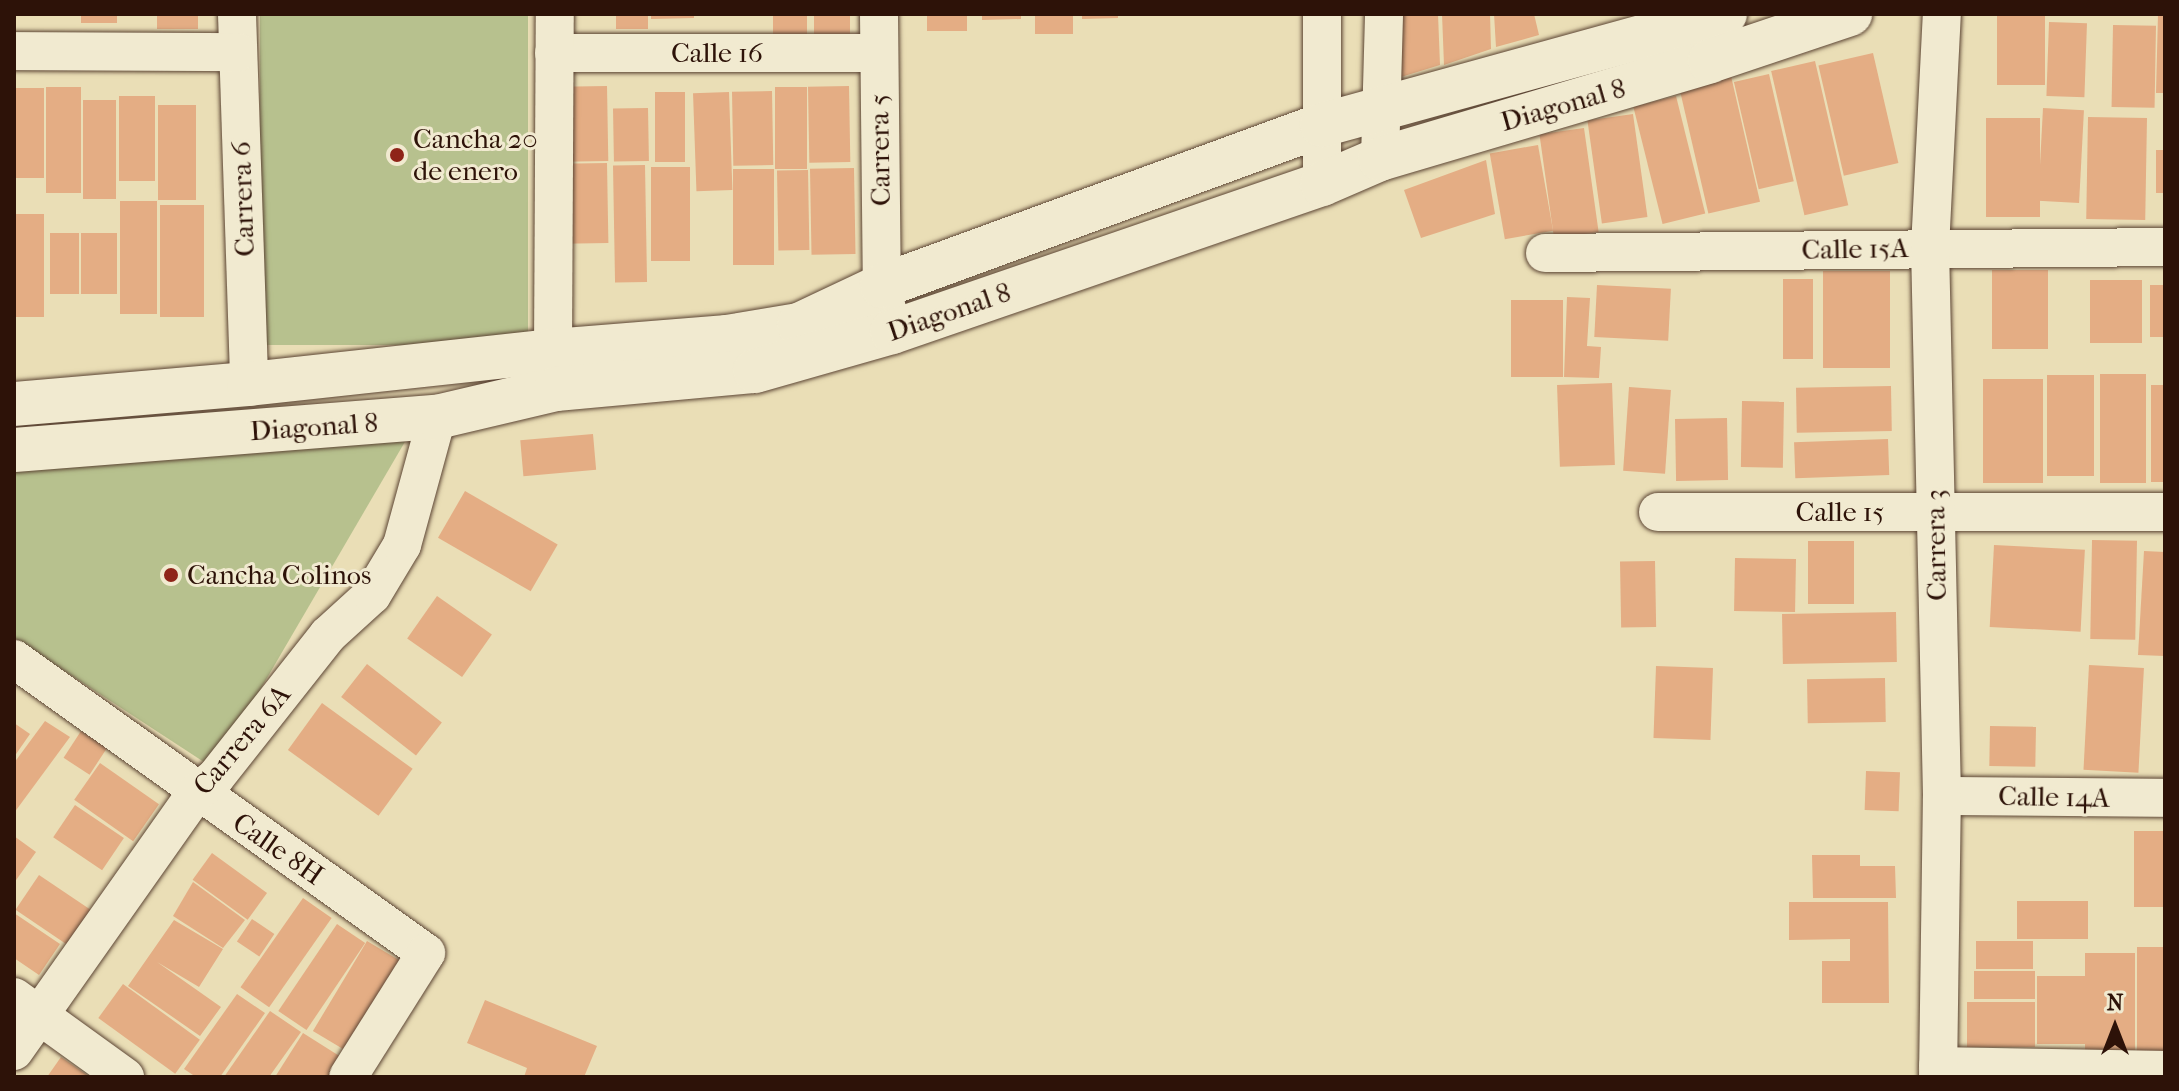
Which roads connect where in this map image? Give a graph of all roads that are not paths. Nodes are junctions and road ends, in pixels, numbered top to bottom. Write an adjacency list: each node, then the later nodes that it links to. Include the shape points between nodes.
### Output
1 (237, 14): 10 (street, Carrera 6)
2 (555, 14): 11 (street)
3 (879, 14): 12 (street, Carrera 5)
4 (1322, 14): 14 (street)
5 (1384, 14): 13 (street)
6 (1850, 14): 8 (street, Diagonal 8)
7 (1942, 14): 18 (street, Carrera 3)
8 (1704, 28): 13 (street, Diagonal 8); 15 (street, Diagonal 8)
9 (14, 51): 10 (street)
10 (238, 52): 23 (street, Carrera 6)
11 (554, 53): 12 (street, Calle 16); 22 (street)
12 (879, 53): 20 (street, Carrera 5)
13 (1383, 105): 14 (street, Diagonal 8); 15 (street)
14 (1322, 125): 16 (street); 20 (street, Diagonal 8)
15 (1380, 159): 16 (street, Diagonal 8)
16 (1322, 184): 21 (street, Diagonal 8)
17 (2165, 247): 18 (street, Calle 15A)
18 (1930, 248): 19 (street, Calle 15A); 28 (street, Carrera 3)
19 (1545, 253)
20 (882, 286): 21 (street, Carrera 5); 22 (street, Diagonal 8, via 799,325 727,337)
21 (892, 332): 25 (street, Diagonal 8, via 755,371 556,389)
22 (553, 351): 23 (street, Diagonal 8)
23 (249, 384): 24 (street, Diagonal 8)
24 (14, 404)
25 (437, 417): 26 (street, Diagonal 8); 31 (street, Carrera 6A, via 402,545 372,595 328,635 215,778)
26 (14, 450)
27 (1658, 512): 28 (street, Calle 15)
28 (1935, 512): 29 (street, Calle 15); 32 (street, Carrera 3)
29 (2165, 512)
30 (14, 659): 31 (street, Calle 8H)
31 (197, 792): 34 (street, Carrera 6A); 39 (street, Calle 8H, via 426,953)
32 (1942, 796): 33 (street, Calle 14A); 37 (street, Carrera 3)
33 (2165, 798)
34 (27, 1006): 35 (street, Carrera 6A); 38 (street)
35 (14, 1051)
36 (2165, 1070): 37 (street)
37 (1938, 1072)
38 (125, 1077)
39 (348, 1077)

